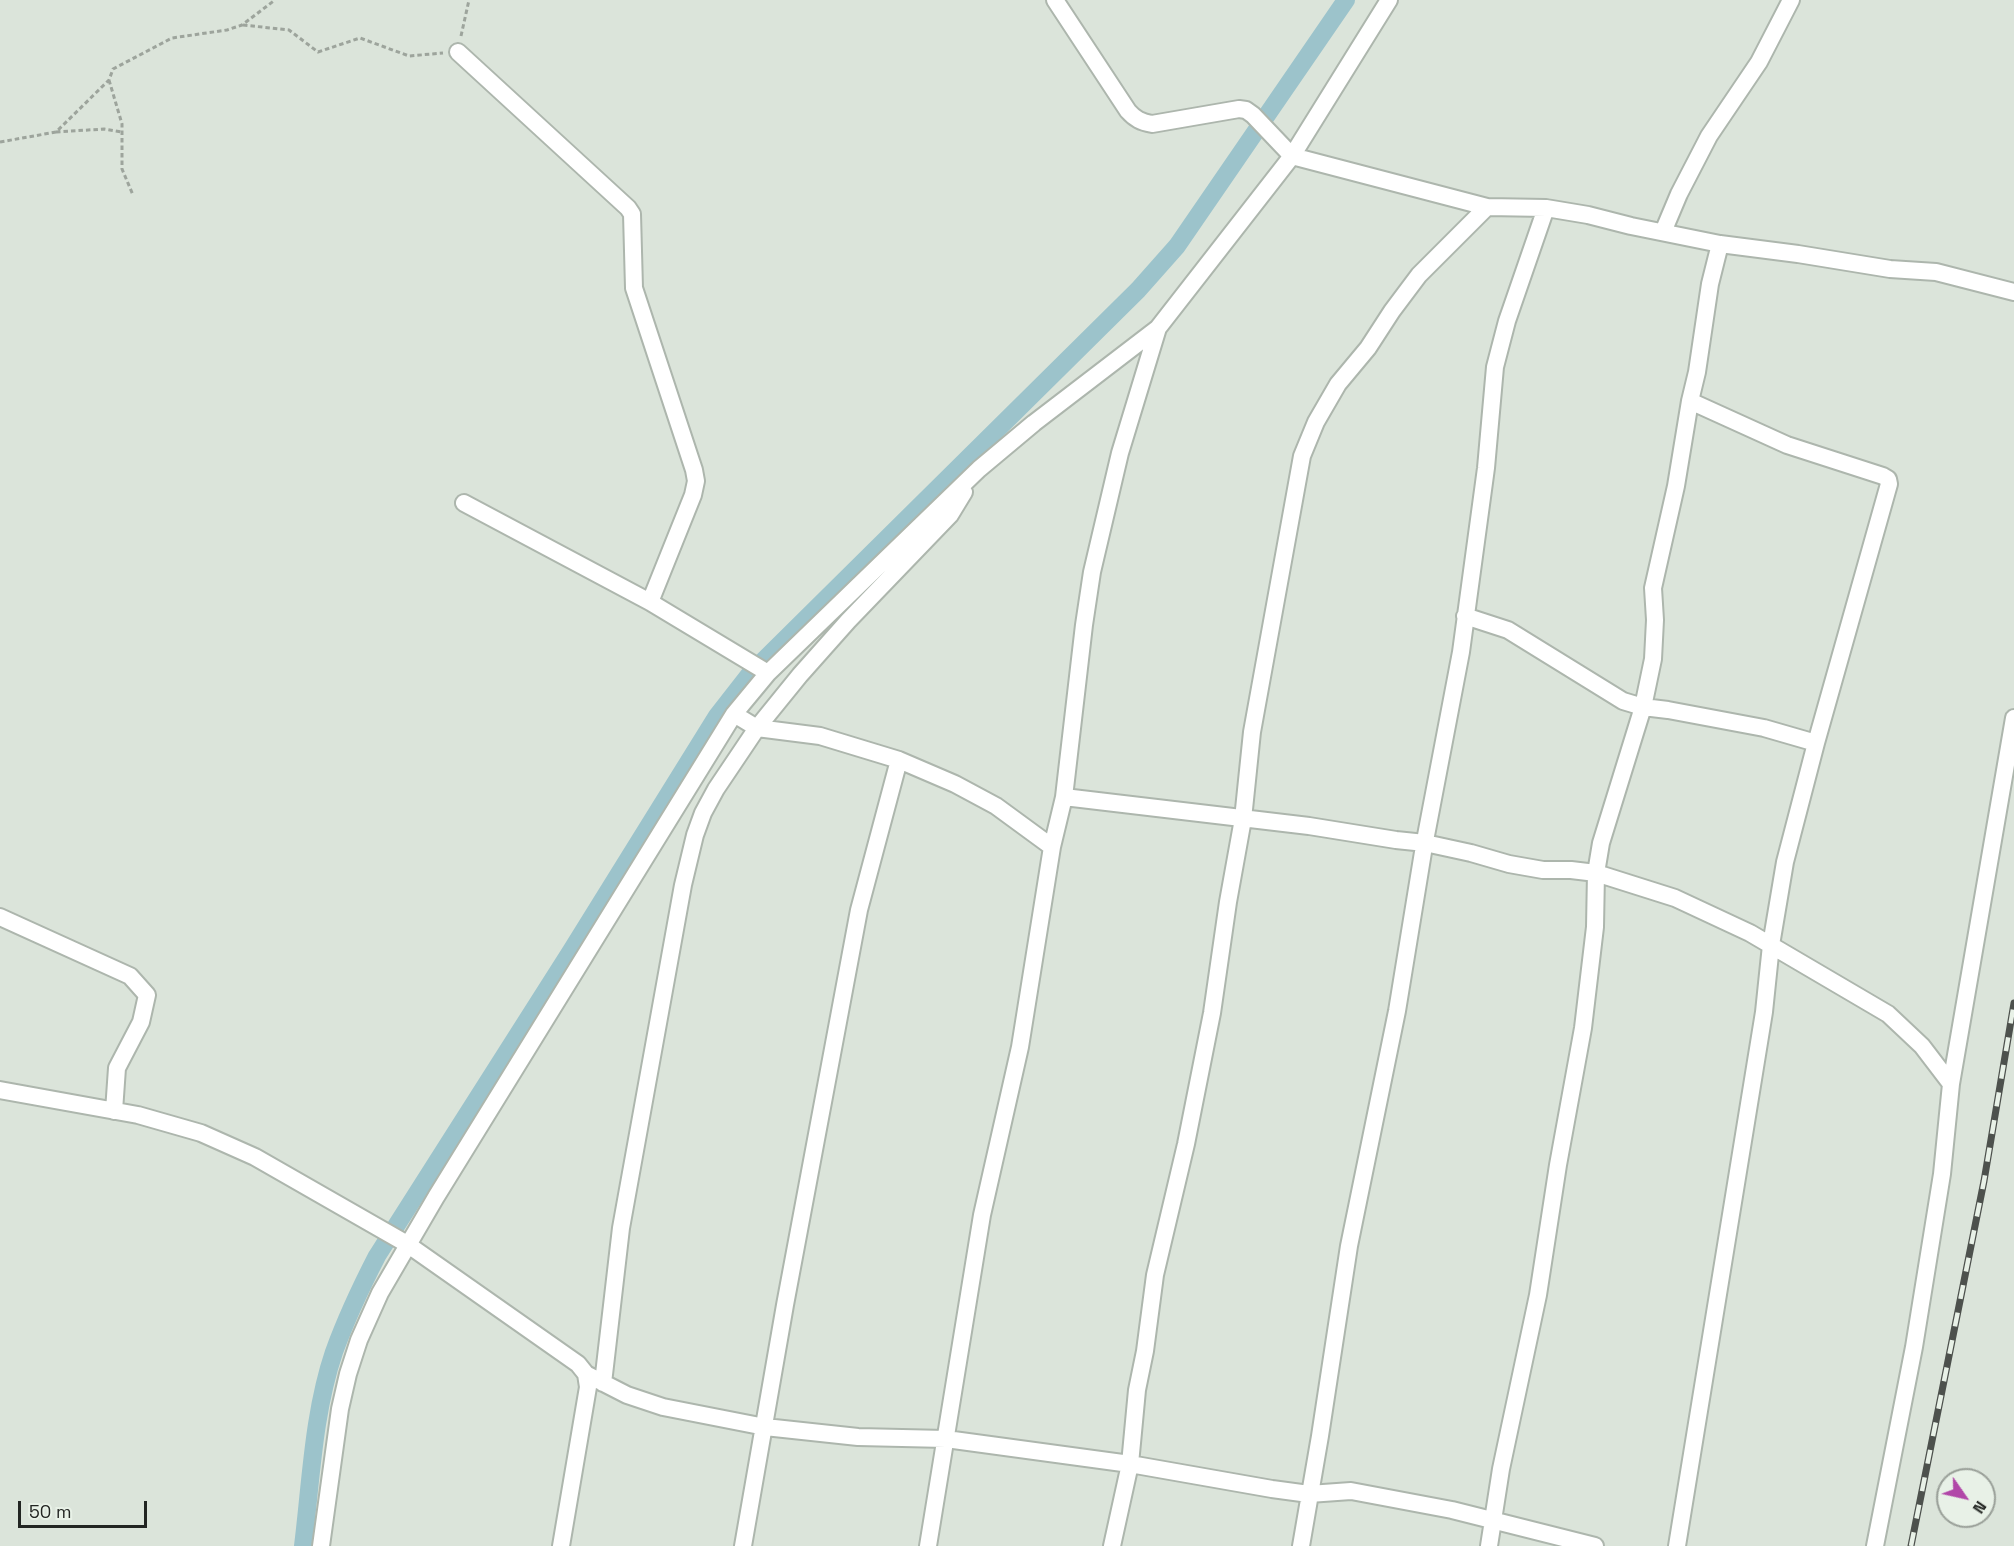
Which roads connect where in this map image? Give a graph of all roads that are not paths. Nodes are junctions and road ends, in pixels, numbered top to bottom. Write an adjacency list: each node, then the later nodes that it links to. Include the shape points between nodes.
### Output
1 (1055, 0): 5 (street, via 1134,118 1152,124 1246,110)
2 (1389, 0): 5 (street)
3 (1791, 0): 8 (street, via 1759,62 1709,136)
4 (458, 52): 15 (street, via 632,214 634,288 696,481)
5 (1292, 156): 6 (street); 11 (street)
6 (1487, 207): 7 (street); 25 (street, via 1419,275 1338,384 1305,448 1263,664)
7 (1546, 208): 8 (street); 16 (street, via 1495,367)
8 (1663, 232): 9 (street)
9 (1720, 243): 10 (street, via 1890,269 1936,272); 12 (street)
10 (2014, 292)
11 (1158, 328): 13 (street); 24 (street, via 1120,453 1092,572)
12 (1690, 401): 18 (street, via 1653,588 1653,659); 22 (street, via 1786,445 1888,479)
13 (979, 469): 17 (street); 21 (street, via 950,515 848,621)
14 (464, 503): 15 (street)
15 (650, 602): 17 (street)
16 (1465, 616): 18 (street, via 1508,630 1623,701); 26 (street)
17 (768, 673): 19 (street)
18 (1643, 707): 22 (street, via 1764,728); 28 (street, via 1601,843)
19 (735, 714): 21 (street); 34 (street)
20 (2014, 718): 31 (street)
21 (757, 728): 23 (street, via 819,736); 36 (street, via 703,813 688,860 621,1228)
22 (1816, 743): 30 (street, via 1785,862)
23 (898, 760): 27 (street, via 996,806); 37 (street, via 859,910)
24 (1064, 797): 25 (street); 27 (street)
25 (1243, 819): 26 (street); 39 (street, via 1212,1013 1155,1275)
26 (1425, 843): 28 (street, via 1543,870); 40 (street, via 1397,1011 1349,1246)
27 (1052, 847): 38 (street, via 1020,1047 982,1215)
28 (1596, 873): 30 (street, via 1675,898); 41 (street, via 1595,927 1583,1028 1538,1295)
29 (0, 917): 33 (street, via 130,976 147,995 141,1022 117,1068)
30 (1771, 945): 31 (street, via 1888,1014 1922,1046); 50 (street, via 1764,1012)
31 (1952, 1084): 51 (street, via 1916,1336)
32 (0, 1090): 33 (street)
33 (114, 1111): 34 (street, via 201,1133 255,1157)
34 (407, 1244): 35 (street, via 578,1364); 42 (street, via 380,1293 348,1374)
35 (586, 1374): 36 (street); 43 (street, via 588,1387)
36 (603, 1383): 37 (street, via 663,1407)
37 (765, 1427): 38 (street, via 858,1437); 44 (street)
38 (946, 1439): 39 (street); 45 (street)
39 (1130, 1464): 40 (street); 46 (street)
40 (1309, 1494): 41 (street, via 1351,1491); 47 (street)
41 (1492, 1519): 48 (street); 49 (street)
42 (321, 1546)
43 (561, 1546)
44 (743, 1546)
45 (928, 1546)
46 (1112, 1546)
47 (1301, 1546)
48 (1490, 1546)
49 (1595, 1546)
50 (1677, 1546)
51 (1875, 1546)

